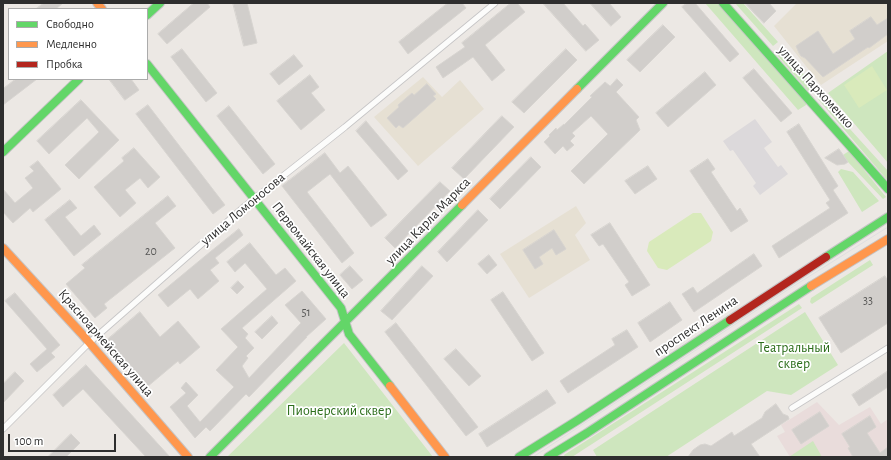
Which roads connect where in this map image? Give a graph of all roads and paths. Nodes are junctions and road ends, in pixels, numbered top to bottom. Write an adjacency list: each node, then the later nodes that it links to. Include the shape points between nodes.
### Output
1 (160, 3): 5 (street)
2 (495, 3): 10 (street, улица Ломоносова)
3 (664, 3): 14 (street, улица Карла Маркса, via 527,137)
4 (723, 3): 9 (street, улица Пархоменко)
5 (148, 14)
6 (148, 65): 10 (street, Первомайская улица)
7 (78, 80): 8 (street)
8 (3, 152)
9 (888, 189)
10 (253, 199): 14 (street, Первомайская улица, via 340,308); 15 (street, улица Ломоносова)
11 (888, 218): 22 (street, проспект Ленина)
12 (888, 239): 23 (street, проспект Ленина, via 794,296)
13 (3, 248): 15 (street, Красноармейская улица)
14 (346, 321): 20 (street, улица Карла Маркса); 21 (street, Первомайская улица, via 349,334)
15 (89, 343): 18 (street, улица Ломоносова); 19 (street, Красноармейская улица)
16 (888, 348): 17 (street)
17 (792, 408)
18 (3, 429)
19 (188, 457)
20 (210, 457)
21 (445, 457)
22 (519, 457)
23 (548, 457)

